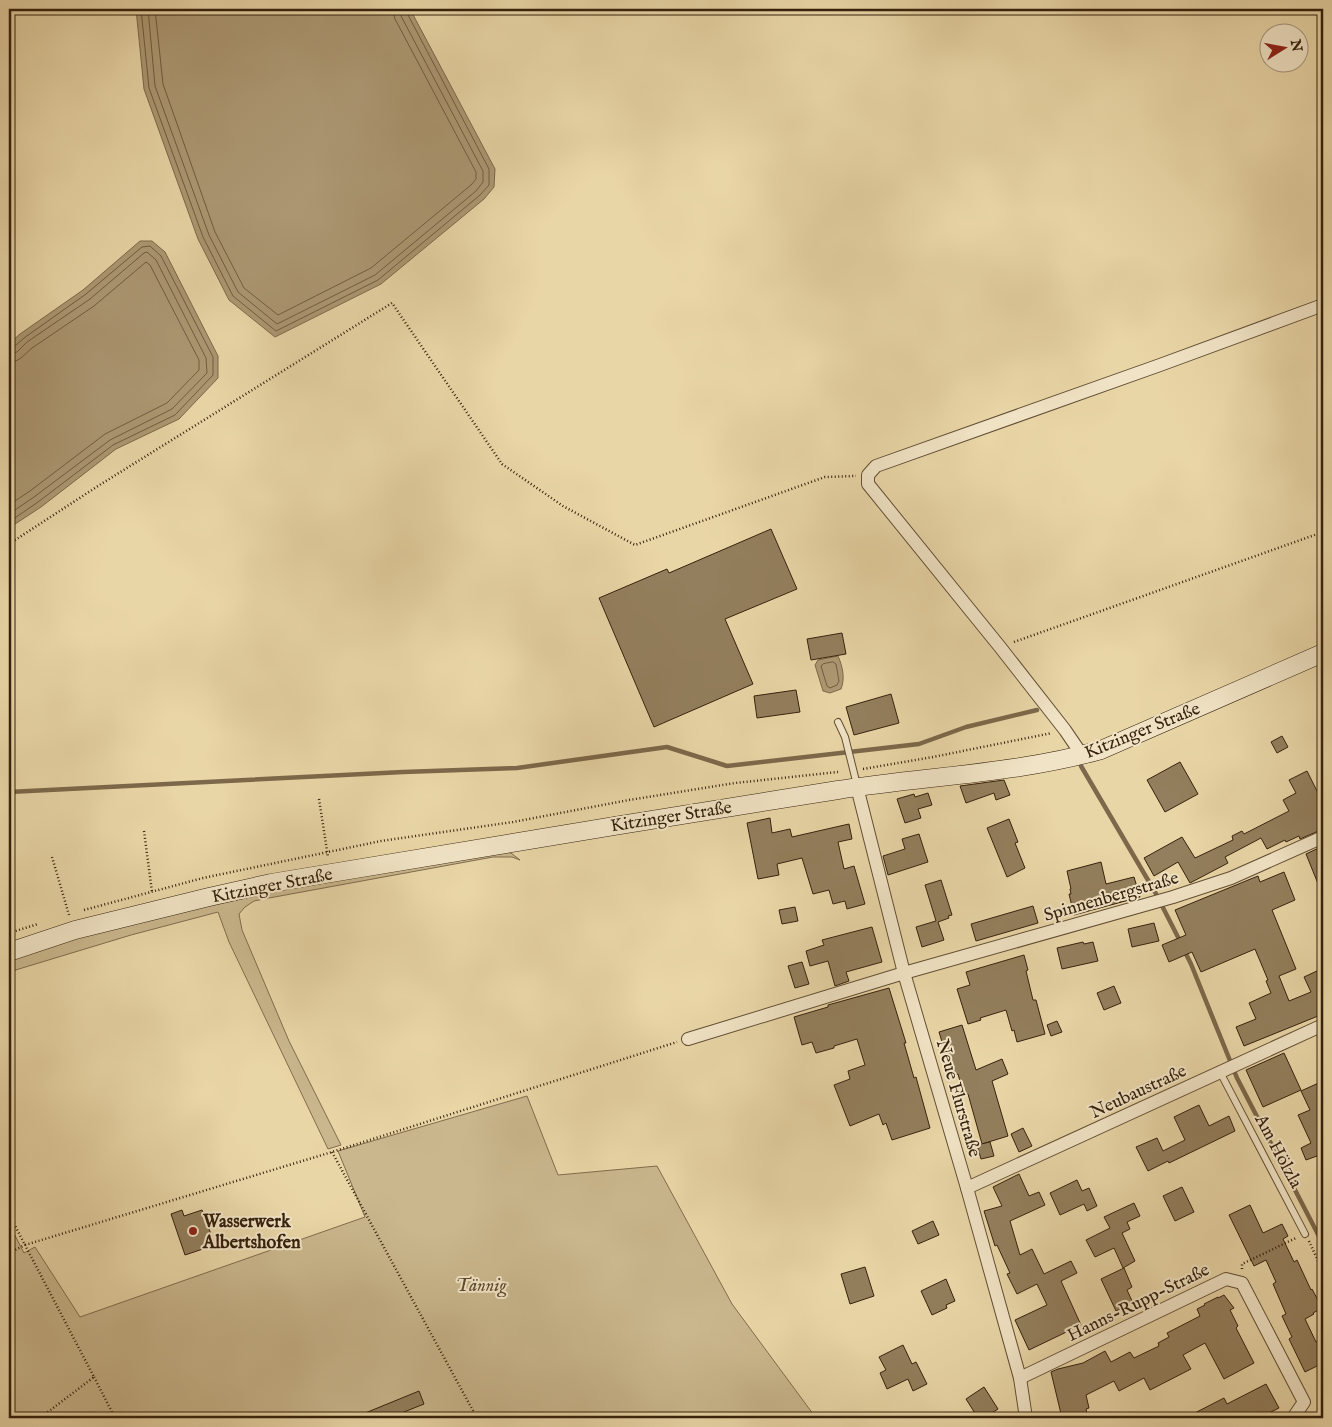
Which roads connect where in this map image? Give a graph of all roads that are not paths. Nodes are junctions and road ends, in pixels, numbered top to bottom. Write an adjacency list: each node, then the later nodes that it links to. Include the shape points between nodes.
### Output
1 (1323, 305): 4 (street, via 876,466 868,475 868,484 1000,647)
2 (1323, 653): 4 (street, Kitzinger Straße, via 1101,750)
3 (838, 722): 5 (lane)
4 (1082, 755): 5 (street, Kitzinger Straße, via 1042,764)
5 (855, 778): 7 (street, Kitzinger Straße, via 654,819 271,884 75,930); 8 (street, Neue Flurstraße)
6 (1323, 838): 8 (street, Spinnenbergstraße, via 1231,878 1173,897)
7 (9, 952)
8 (904, 973): 10 (street, Spinnenbergstraße); 12 (street, Neue Flurstraße)
9 (1323, 1026): 11 (street, Neubaustraße)
10 (688, 1039)
11 (1220, 1072): 12 (street, Neubaustraße); 13 (lane, Am Hölzla)
12 (967, 1188): 14 (street, Neue Flurstraße)
13 (1305, 1234)
14 (1020, 1378): 15 (street, Neue Flurstraße); 16 (street, Hanns-Rupp-Straße, via 1226,1279 1242,1283 1304,1402)
15 (1026, 1418)
16 (1293, 1418)

